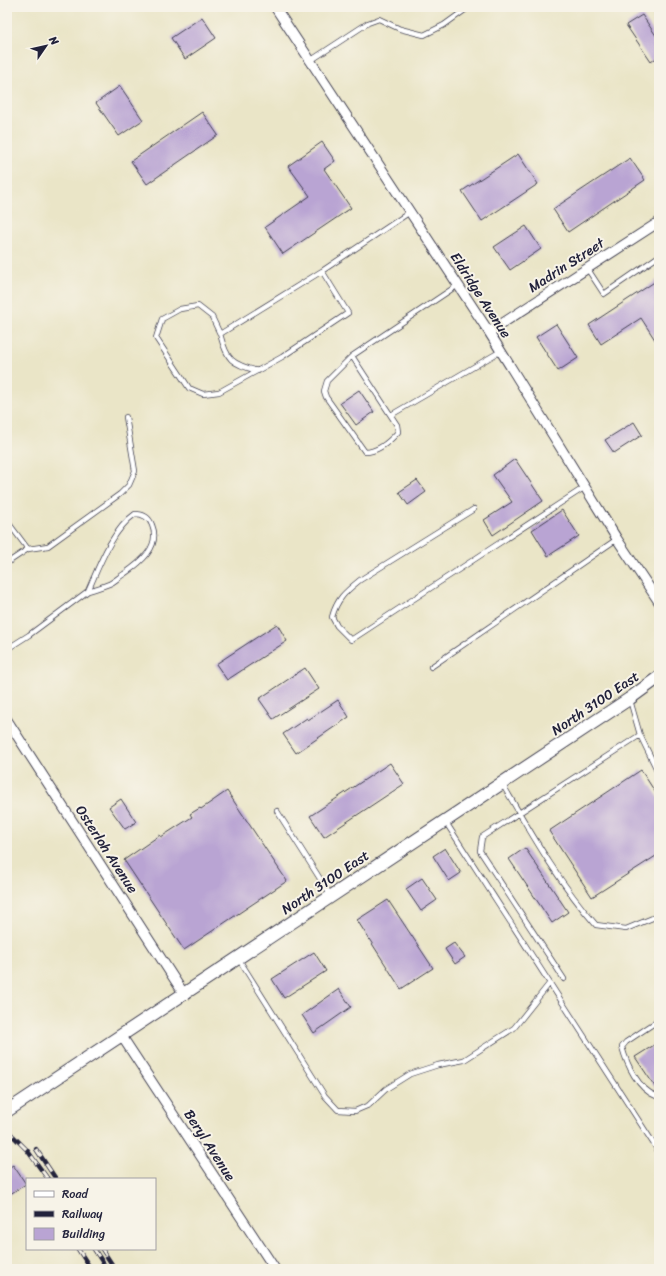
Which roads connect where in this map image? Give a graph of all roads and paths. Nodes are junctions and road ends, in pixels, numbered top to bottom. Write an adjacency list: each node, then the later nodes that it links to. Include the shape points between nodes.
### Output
1 (275, 7): 3 (street, Eldridge Avenue)
2 (469, 7): 3 (lane, via 444,26 424,35 400,29 379,19 368,23)
3 (310, 61): 4 (street, Eldridge Avenue)
4 (410, 212): 8 (lane); 9 (street, Eldridge Avenue)
5 (659, 222): 7 (street, Madrin Street)
6 (659, 256): 7 (lane, via 604,294)
7 (587, 268): 10 (street, Madrin Street)
8 (322, 270): 11 (lane); 14 (lane, via 348,313)
9 (458, 285): 10 (street, Eldridge Avenue); 13 (lane)
10 (489, 332): 12 (street, Eldridge Avenue)
11 (220, 334): 14 (lane, via 225,352 234,362); 14 (lane, via 212,317 198,306 180,309 162,319 156,338 189,388 203,394 219,392)
12 (501, 351): 15 (lane); 17 (street, Eldridge Avenue)
13 (352, 356): 15 (lane); 15 (lane, via 327,381 324,391 365,452 371,452 391,440 398,432)
14 (258, 370)
15 (391, 415)
16 (126, 417): 21 (lane, via 135,471 129,485 48,546)
17 (585, 487): 18 (lane, via 351,640 337,626 332,617 335,605 343,594 360,580); 20 (street, Eldridge Avenue)
18 (474, 509)
19 (7, 520): 21 (lane)
20 (617, 539): 24 (street, Eldridge Avenue); 26 (lane)
21 (28, 549): 22 (lane)
22 (7, 563)
23 (88, 592): 23 (lane, via 105,550 127,519 135,514 141,514 150,520 154,540 148,554 110,584); 25 (lane)
24 (659, 602)
25 (7, 649)
26 (431, 667)
27 (659, 677): 28 (main road, North 3100 East)
28 (629, 699): 30 (lane); 32 (main road, North 3100 East)
29 (7, 720): 41 (street, Osterloh Avenue)
30 (640, 735): 31 (lane); 34 (lane)
31 (659, 774)
32 (502, 783): 34 (lane); 35 (main road, North 3100 East)
33 (277, 811): 36 (lane)
34 (520, 814): 37 (lane, via 567,888 596,925 626,929); 39 (lane, via 482,836 480,850)
35 (445, 821): 36 (main road, North 3100 East); 40 (lane)
36 (331, 896): 38 (main road, North 3100 East)
37 (659, 914)
38 (238, 958): 40 (lane, via 325,1096 338,1110 355,1111 369,1105 386,1089 410,1074 464,1060 514,1028); 41 (main road, North 3100 East)
39 (564, 979)
40 (549, 984): 46 (lane)
41 (184, 994): 43 (main road, North 3100 East)
42 (659, 1020): 44 (lane, via 622,1047 637,1080 649,1093)
43 (121, 1036): 45 (main road, North 3100 East); 47 (street, Beryl Avenue)
44 (659, 1095)
45 (7, 1111)
46 (659, 1152)
47 (275, 1269)

